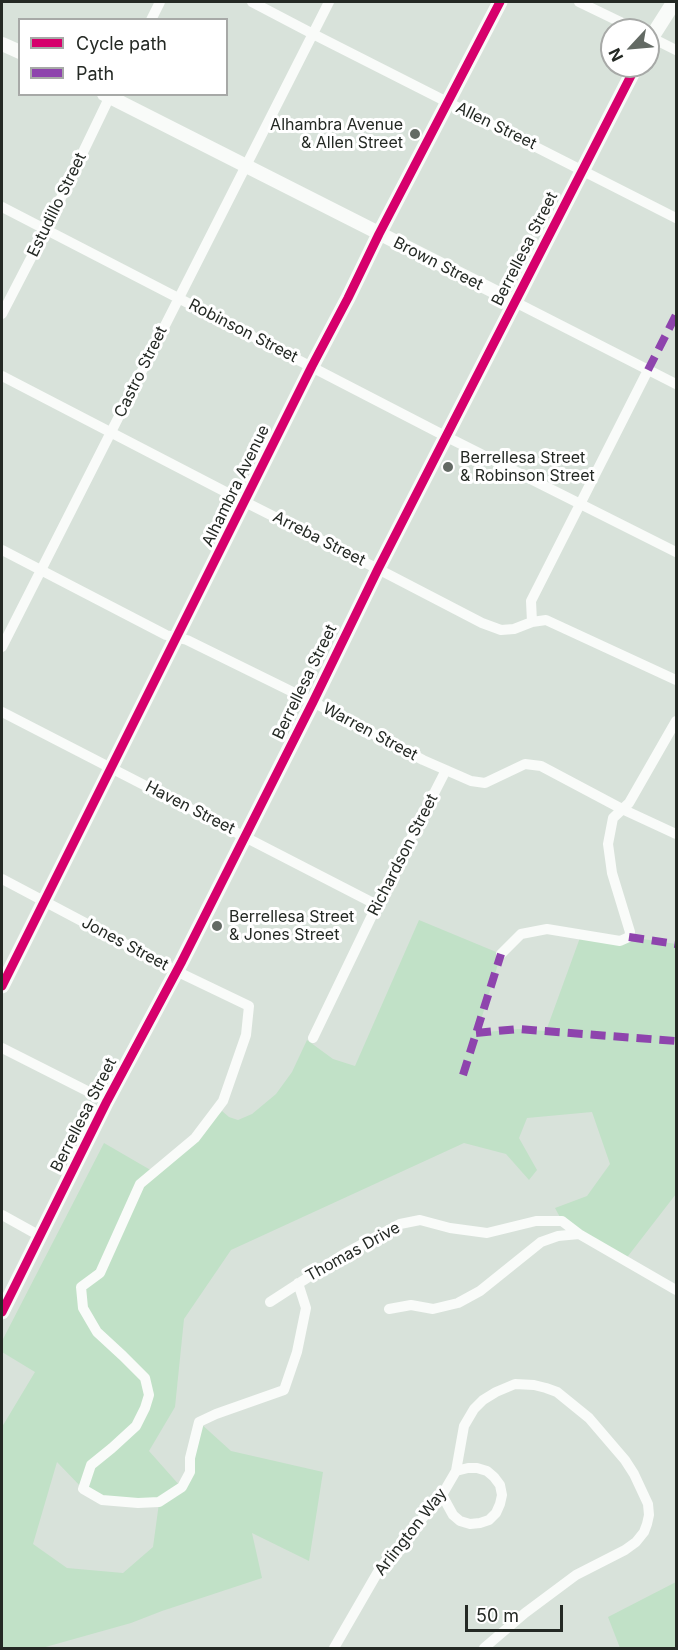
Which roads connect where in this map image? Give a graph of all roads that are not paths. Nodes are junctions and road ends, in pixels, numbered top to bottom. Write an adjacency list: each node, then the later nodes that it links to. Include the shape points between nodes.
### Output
1 (160, 2): 7 (street)
2 (252, 2): 10 (street, Allen Street)
3 (329, 2): 10 (street, Castro Street)
4 (500, 2): 18 (main road, Alhambra Avenue)
5 (579, 2): 8 (street)
6 (674, 2): 9 (main road)
7 (152, 18)
8 (612, 18)
9 (660, 22)
10 (313, 34): 18 (street, Allen Street); 19 (street, Castro Street)
11 (660, 43): 13 (street)
12 (2, 44): 14 (street)
13 (676, 50)
14 (18, 51)
15 (630, 78): 20 (main road, Berrellesa Street)
16 (108, 96): 23 (street, Estudillo Street)
17 (110, 96): 19 (street, Brown Street)
18 (448, 102): 20 (street, Allen Street); 24 (main road, Alhambra Avenue)
19 (246, 165): 24 (street, Brown Street); 25 (street, Castro Street)
20 (582, 169): 22 (street, Allen Street); 26 (main road, Berrellesa Street)
21 (2, 207): 23 (street, Robinson Street)
22 (676, 218)
23 (46, 229): 25 (street, Robinson Street); 27 (street, Estudillo Street)
24 (379, 234): 26 (street, Brown Street); 28 (main road, Alhambra Avenue)
25 (178, 298): 28 (street, Robinson Street); 32 (street, Castro Street)
26 (515, 302): 29 (street, Brown Street); 33 (main road, Berrellesa Street)
27 (2, 314)
28 (312, 366): 33 (street, Robinson Street); 34 (main road, Alhambra Avenue)
29 (648, 370): 31 (street, Brown Street); 35 (street)
30 (2, 376): 32 (street, Arreba Street)
31 (676, 384)
32 (111, 433): 34 (street, Arreba Street); 39 (street, Castro Street)
33 (447, 437): 35 (street, Robinson Street); 38 (main road, Berrellesa Street)
34 (245, 502): 38 (street, Arreba Street); 41 (main road, Alhambra Avenue)
35 (579, 504): 37 (street, Robinson Street); 40 (street, via 531,601)
36 (2, 550): 39 (street, Warren Street)
37 (676, 552)
38 (378, 569): 40 (street, Arreba Street, via 501,630); 44 (main road, Berrellesa Street)
39 (41, 571): 41 (street, Warren Street, via 166,635); 42 (street, Castro Street)
40 (532, 622): 43 (street, Arreba Street, via 546,620)
41 (177, 637): 44 (street, Warren Street); 47 (main road, Alhambra Avenue)
42 (2, 646)
43 (676, 680)
44 (313, 702): 48 (street, Warren Street); 51 (main road, Berrellesa Street)
45 (2, 712): 47 (street, Haven Street)
46 (676, 722): 49 (street)
47 (112, 768): 51 (street, Haven Street); 53 (main road, Alhambra Avenue)
48 (446, 770): 49 (street, Warren Street, via 485,783 525,764 541,766); 54 (street, Richardson Street)
49 (622, 809): 50 (street, Warren Street); 55 (street, via 613,818 608,844 629,938 620,941 547,929 521,934)
50 (676, 834)
51 (244, 836): 54 (street, Haven Street); 56 (main road, Berrellesa Street)
52 (2, 879): 53 (street, Jones Street)
53 (44, 901): 56 (street, Jones Street); 57 (main road, Alhambra Avenue)
54 (377, 905): 58 (street, Richardson Street)
55 (501, 954)
56 (176, 971): 60 (main road, Berrellesa Street); 64 (street, Jones Street, via 249,1006 246,1035 223,1101 195,1138 140,1184 100,1272 81,1287 84,1308 97,1332 145,1378 149,1395 136,1426 91,1465 83,1490 102,1500 159,1502 182,1487 190,1472 199,1422 284,1390 306,1308)
57 (2, 986)
58 (313, 1038)
59 (2, 1048): 60 (street)
60 (107, 1101): 63 (main road, Berrellesa Street)
61 (2, 1215): 63 (street)
62 (579, 1234): 64 (street, Thomas Drive, via 562,1221 536,1221 487,1233 420,1220 400,1224); 65 (street, Thomas Drive); 67 (street, via 541,1242 480,1291 458,1303 433,1309 411,1305)
63 (40, 1236): 68 (main road, Berrellesa Street)
64 (298, 1283): 66 (street, Thomas Drive)
65 (676, 1290)
66 (270, 1302)
67 (389, 1309)
68 (2, 1312)
69 (456, 1472): 70 (street, Arlington Way); 70 (street, via 477,1468 494,1477 502,1495 496,1513 480,1523 460,1521); 72 (street, Arlington Way, via 464,1426 474,1409 506,1387 534,1385 557,1392 589,1418 626,1460 648,1504 647,1524 636,1542 576,1575)
70 (442, 1495): 71 (street, Arlington Way, via 379,1570)
71 (334, 1648)
72 (484, 1648)

